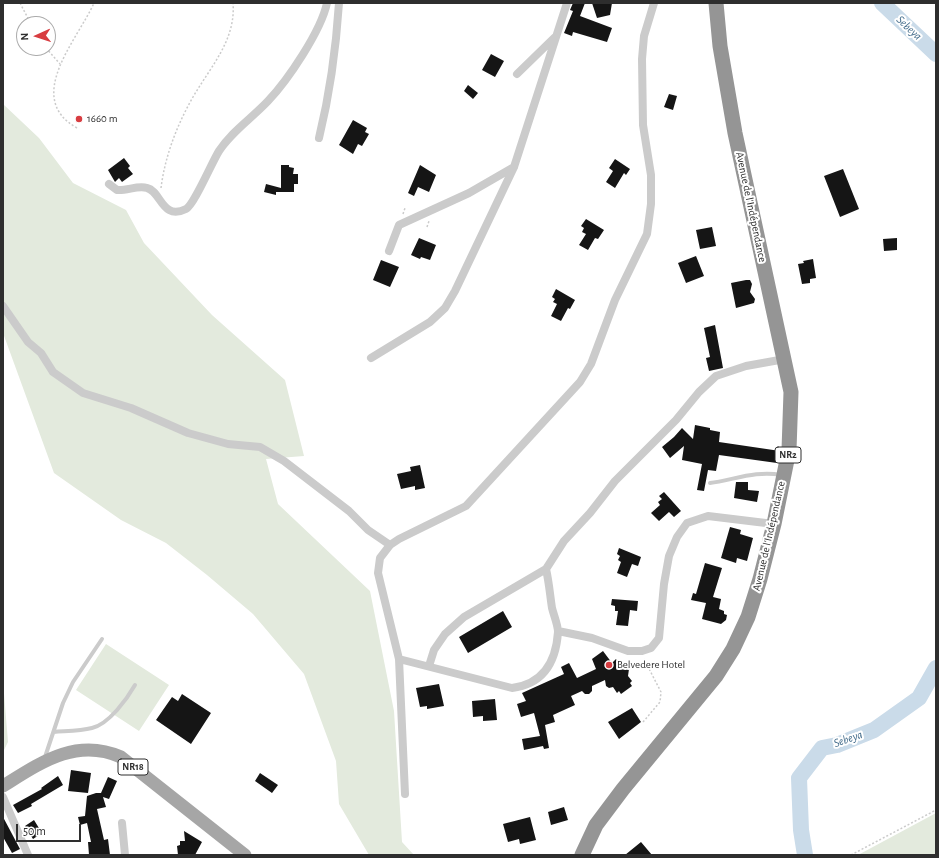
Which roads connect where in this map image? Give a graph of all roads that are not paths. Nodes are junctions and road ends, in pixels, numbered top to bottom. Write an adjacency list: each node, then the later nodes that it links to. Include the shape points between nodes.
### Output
1 (327, 3): 10 (street, via 316,30 296,64 268,101 237,129 219,150 193,202 186,209 167,209 152,190 147,188 117,190)
2 (339, 3): 8 (street, via 335,53)
3 (567, 3): 6 (street)
4 (654, 3): 18 (street, via 644,36 642,58 643,125 651,175 647,234 615,300 591,364 580,382 466,506)
5 (716, 3): 14 (highway, Avenue de l'Indépendance / NR2, via 720,46 735,133)
6 (554, 38): 7 (street); 9 (street)
7 (517, 74)
8 (319, 138)
9 (514, 167): 11 (street, via 469,193 399,225); 13 (street, via 445,308 430,322)
10 (109, 184)
11 (389, 251)
12 (3, 306): 18 (street, via 53,372 82,393 131,408 188,433 228,444 260,447 290,466)
13 (371, 358)
14 (785, 359): 15 (highway, Avenue de l'Indépendance / NR2, via 790,399); 19 (street, via 746,366 716,376 615,481 564,542)
15 (784, 476): 16 (lane, via 736,476 730,480); 17 (highway, Avenue de l'Indépendance / NR2)
16 (710, 483)
17 (774, 524): 20 (street, via 708,516 687,523 677,537 669,556 659,638 651,648 642,652 628,651 592,638); 34 (highway, Avenue de l'Indépendance / NR2, via 748,617 733,649 716,676 596,825)
18 (390, 545): 22 (street, via 380,558 378,573)
19 (546, 569): 20 (street); 23 (street, via 464,617 445,634 434,650)
20 (558, 631): 23 (street, via 552,660 544,673 522,686 512,688 493,684)
21 (102, 639): 25 (lane, via 73,682)
22 (399, 659): 23 (street); 28 (street)
23 (429, 666)
24 (135, 685): 25 (lane, via 127,700 100,725)
25 (54, 732): 26 (lane)
26 (44, 761): 27 (main road, NR18); 33 (main road, NR18, via 66,752 98,750 121,757)
27 (3, 786)
28 (405, 794)
29 (3, 797): 31 (street)
30 (122, 823): 32 (street)
31 (28, 855)
32 (125, 855)
33 (245, 855)
34 (582, 855)

